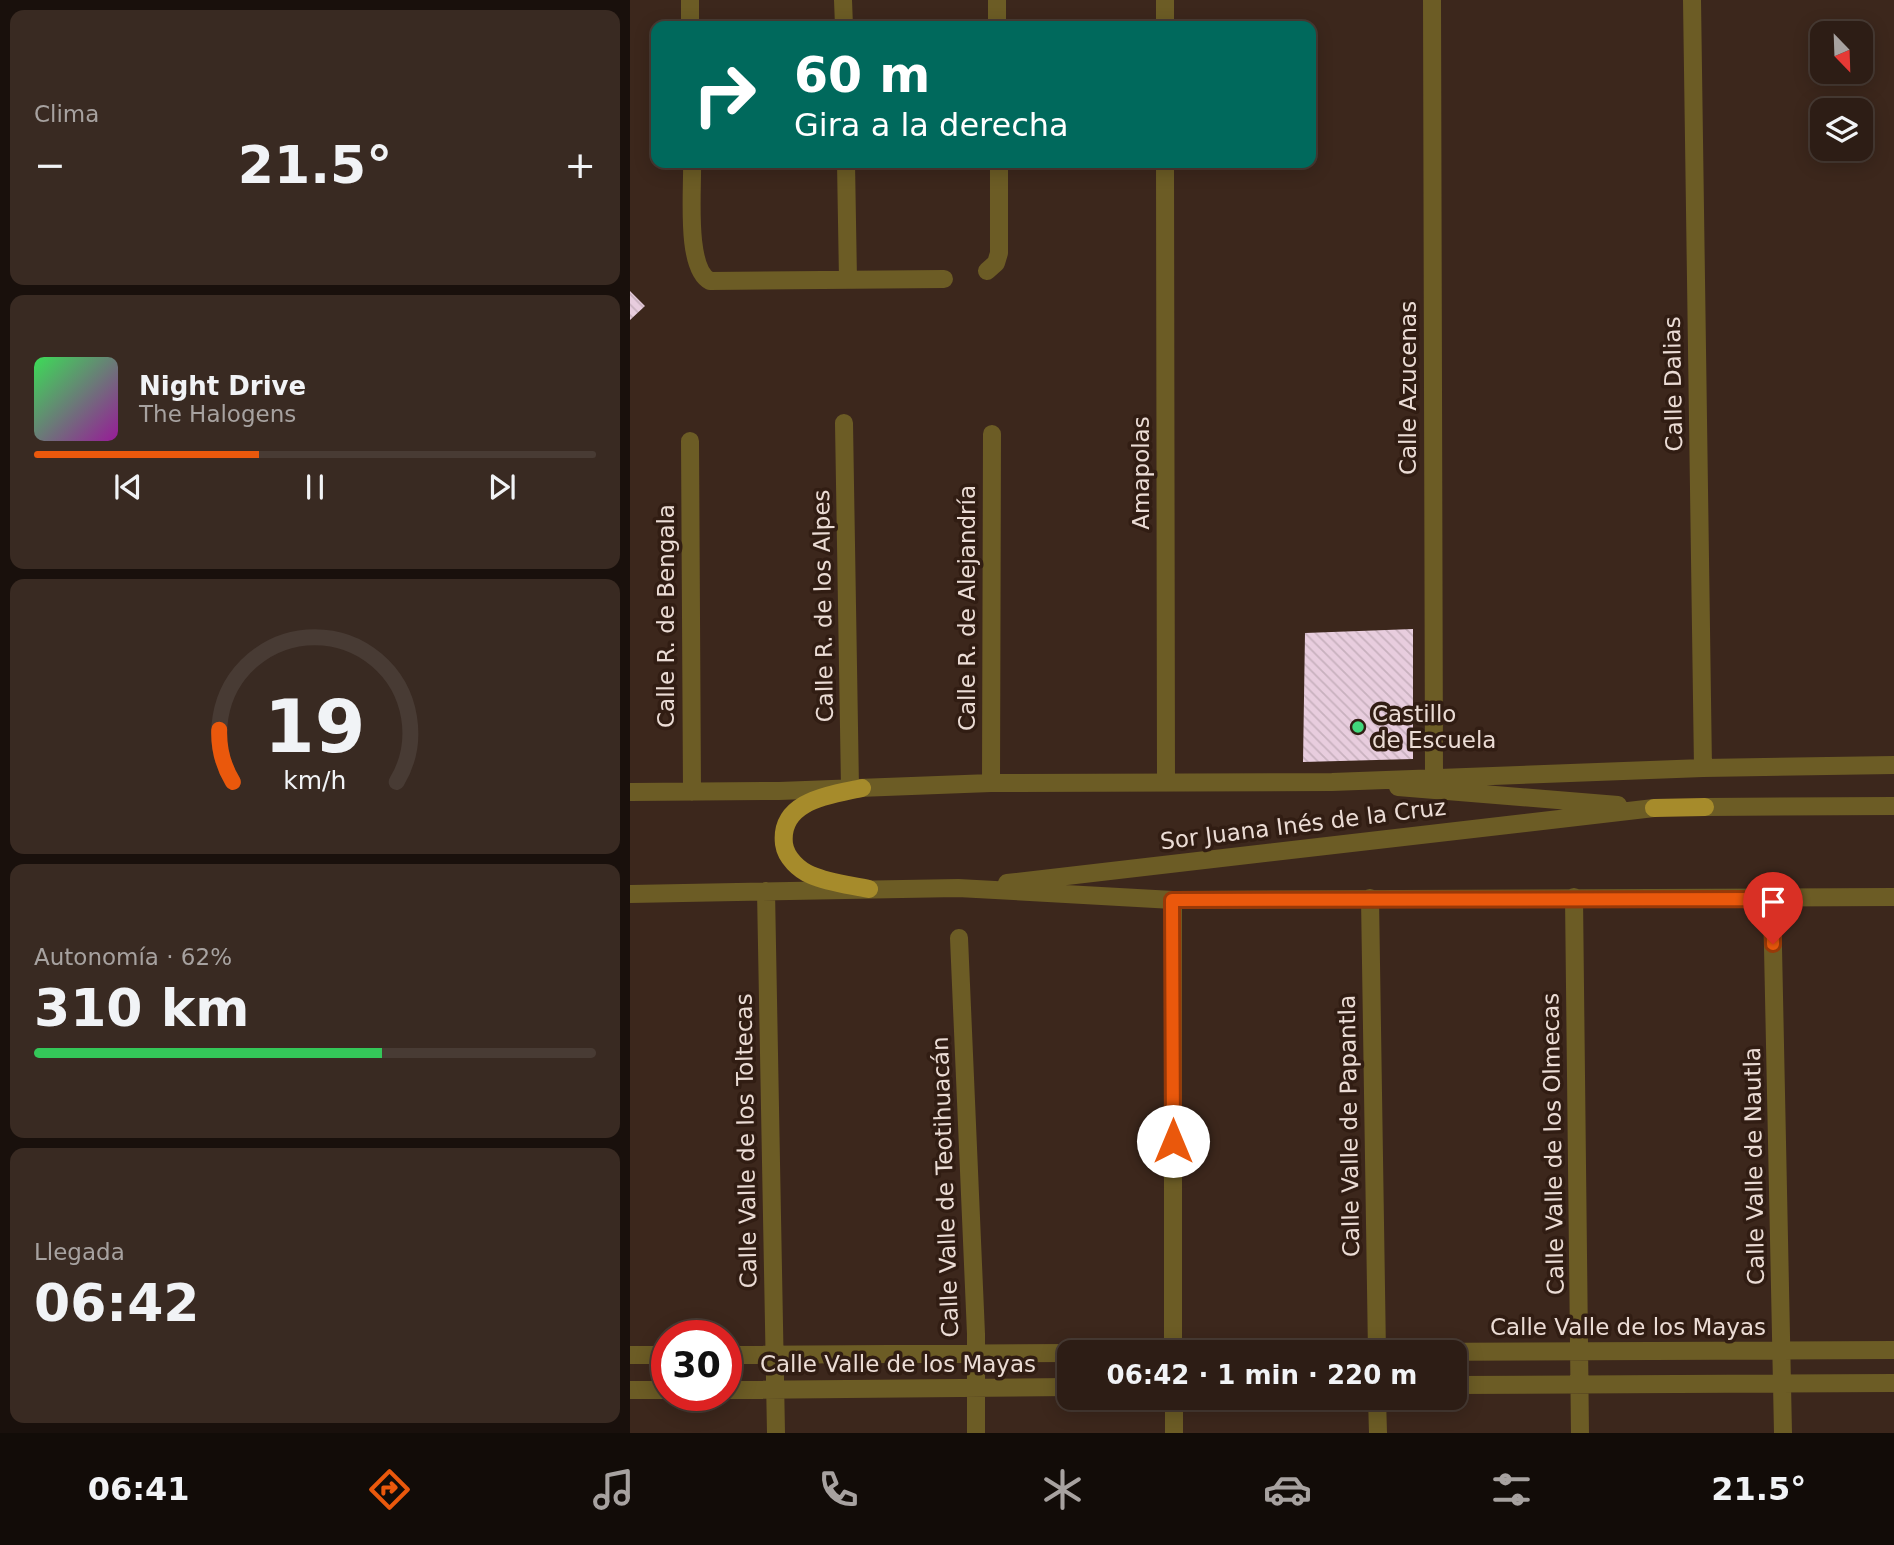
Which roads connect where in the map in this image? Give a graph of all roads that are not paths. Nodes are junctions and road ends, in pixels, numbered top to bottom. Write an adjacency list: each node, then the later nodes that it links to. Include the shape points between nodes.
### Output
1 (690, 0): 7 (street)
2 (844, 0): 8 (street)
3 (997, 0): 9 (street)
4 (1164, 0): 10 (street)
5 (1432, 0): 23 (street, Calle Azucenas)
6 (1692, 0): 22 (street, Calle Dalias)
7 (690, 21)
8 (844, 21)
9 (998, 21)
10 (1165, 21)
11 (692, 168): 17 (street, via 694,260 702,277 719,282)
12 (846, 168): 17 (street)
13 (999, 168): 15 (street, via 999,253)
14 (1165, 168): 24 (street, Amapolas)
15 (987, 271)
16 (944, 279): 17 (street)
17 (848, 280)
18 (844, 423): 27 (street, Calle R. de los Alpes)
19 (992, 434): 26 (street, Calle R. de Alejandría)
20 (690, 441): 29 (street, Calle R. de Bengala)
21 (1894, 765): 22 (street)
22 (1703, 768): 23 (street)
23 (1434, 776): 25 (street)
24 (1166, 782): 25 (street); 26 (street)
25 (1332, 782): 32 (street, Sor Juana Inés de la Cruz)
26 (991, 783): 27 (street)
27 (856, 788): 29 (street); 34 (main road, via 809,801 792,813 784,830 785,847 794,864 811,875)
28 (630, 792): 29 (street)
29 (692, 792)
30 (1894, 806): 31 (street, Sor Juana Inés de la Cruz)
31 (1705, 807): 32 (main road, Sor Juana Inés de la Cruz)
32 (1654, 808): 33 (street, Sor Juana Inés de la Cruz)
33 (958, 888): 34 (street); 41 (street)
34 (869, 889): 35 (street)
35 (766, 891): 36 (street); 53 (street, Calle Valle de los Toltecas)
36 (630, 894)
37 (1574, 897): 39 (street); 40 (street); 46 (street, Calle Valle de los Olmecas)
38 (1894, 897): 40 (street)
39 (1370, 898): 41 (street); 44 (street, Calle Valle de Papantla)
40 (1772, 899): 47 (street, Calle Valle de Nautla)
41 (1172, 900): 43 (street)
42 (959, 938): 50 (street, Calle Valle de Teotihuacán)
43 (1173, 1340)
44 (1377, 1340)
45 (1894, 1350): 47 (street, Calle Valle de los Mayas)
46 (1580, 1351): 47 (street, Calle Valle de los Mayas); 48 (street, Calle Valle de los Mayas); 58 (street, Calle Valle de los Olmecas)
47 (1783, 1351): 55 (street, Calle Valle de Nautla)
48 (1467, 1352)
49 (1057, 1353): 50 (street, Calle Valle de los Mayas)
50 (976, 1354): 53 (street, Calle Valle de los Mayas); 60 (street, Calle Valle de Teotihuacán)
51 (651, 1355): 54 (street)
52 (742, 1355): 53 (street, Calle Valle de los Mayas)
53 (775, 1355): 61 (street, Calle Valle de los Toltecas)
54 (630, 1356)
55 (1783, 1384): 56 (street); 58 (street); 72 (street, Calle Valle de Nautla)
56 (1894, 1384)
57 (1467, 1385): 58 (street)
58 (1580, 1385): 71 (street, Calle Valle de los Olmecas)
59 (1057, 1387): 60 (street, Calle Valle de los Mayas)
60 (976, 1388): 61 (street, Calle Valle de los Mayas); 68 (street, Calle Valle de Teotihuacán)
61 (776, 1389): 64 (street, Calle Valle de los Mayas); 67 (street, Calle Valle de los Toltecas)
62 (630, 1390): 63 (street)
63 (651, 1390)
64 (742, 1390)
65 (1174, 1410): 69 (street)
66 (1377, 1410): 70 (street)
67 (776, 1433)
68 (976, 1433)
69 (1174, 1433)
70 (1377, 1433)
71 (1580, 1433)
72 (1783, 1433)

